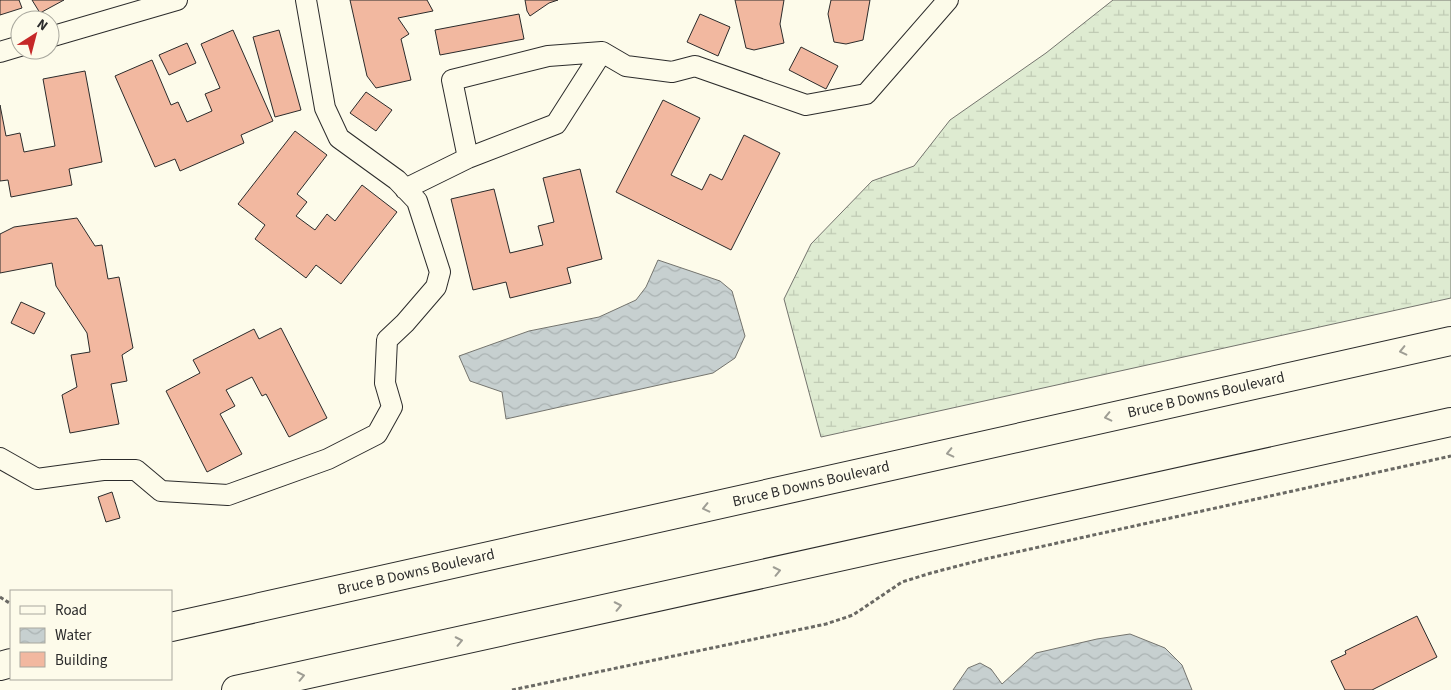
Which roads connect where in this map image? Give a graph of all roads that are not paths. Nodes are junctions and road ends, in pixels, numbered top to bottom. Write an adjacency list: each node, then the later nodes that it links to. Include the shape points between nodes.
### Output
1 (177, 0): 4 (street)
2 (306, 0): 7 (street, via 325,108 339,138)
3 (948, 0): 5 (street, via 866,94 806,105 695,66 672,72 626,66)
4 (60, 34)
5 (602, 52): 6 (street, via 556,124); 6 (street, via 548,56 452,80)
6 (468, 158): 7 (street)
7 (405, 189): 10 (street, via 417,201 440,272 436,287 387,340 385,383 392,407 377,434 328,459 228,495 161,491 136,470 102,470 37,479)
8 (1451, 341): 11 (main road, Bruce B Downs Boulevard, one-way to 11)
9 (1451, 422): 12 (main road, one-way to 9)
10 (0, 458)
11 (172, 627)
12 (236, 690)

